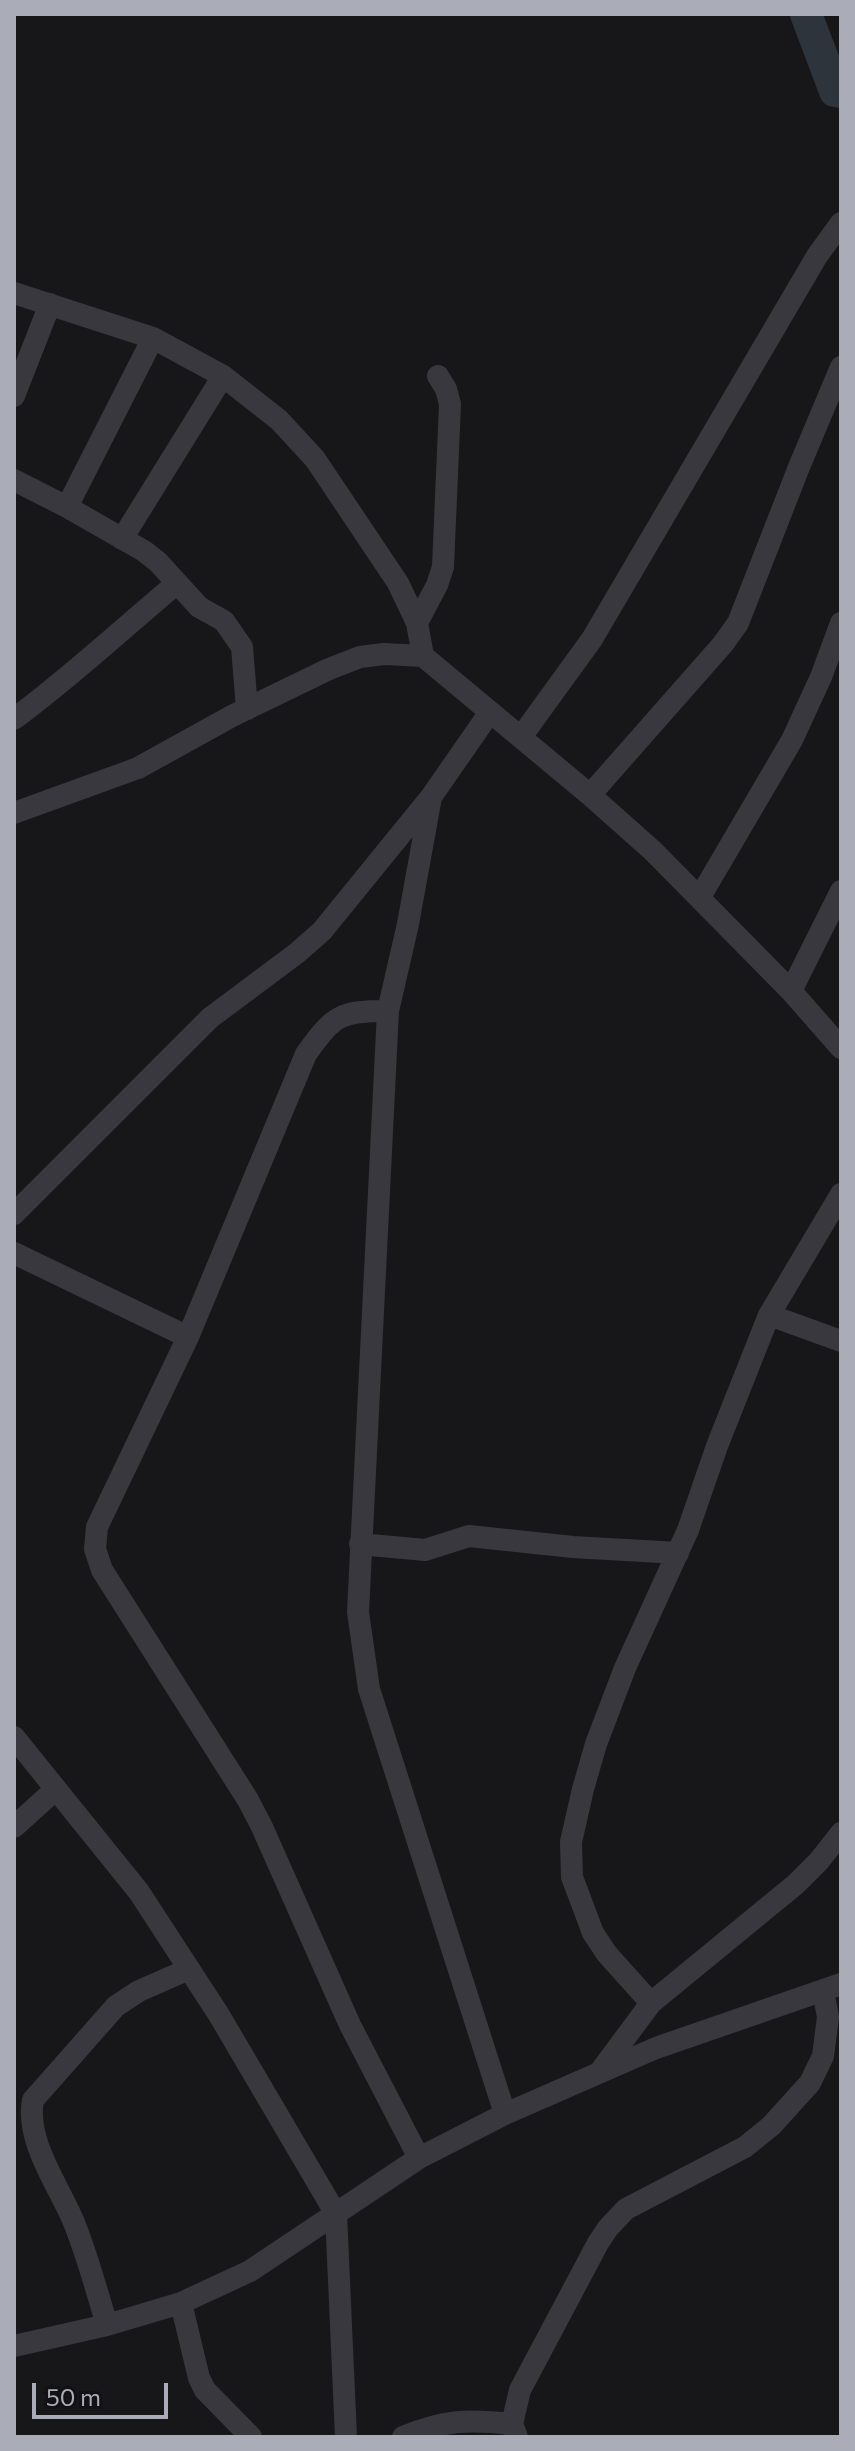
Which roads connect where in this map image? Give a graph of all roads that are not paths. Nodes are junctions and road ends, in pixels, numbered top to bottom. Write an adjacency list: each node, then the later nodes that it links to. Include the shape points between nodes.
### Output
1 (841, 223): 19 (street, via 592,639)
2 (14, 293): 3 (street)
3 (50, 304): 4 (street); 8 (street)
4 (153, 338): 6 (street); 10 (street)
5 (841, 367): 20 (street, via 738,623)
6 (223, 376): 11 (street); 13 (street, via 279,420 315,459 392,574)
7 (438, 376): 13 (street, via 450,404 443,567)
8 (14, 396)
9 (14, 480): 10 (street)
10 (67, 507): 11 (street)
11 (122, 539): 12 (street, via 158,562)
12 (176, 584): 16 (street, via 236,635 242,647); 18 (street)
13 (417, 623): 15 (street)
14 (841, 623): 24 (street, via 792,740)
15 (423, 656): 16 (street, via 360,657); 17 (street)
16 (247, 709): 22 (street, via 138,768)
17 (490, 712): 19 (street); 21 (street)
18 (14, 719)
19 (521, 737): 20 (street)
20 (590, 795): 24 (street)
21 (431, 797): 26 (street); 29 (street, via 322,931 210,1018)
22 (14, 813)
23 (841, 891): 25 (street)
24 (700, 897): 25 (street)
25 (791, 991): 27 (street)
26 (388, 1011): 32 (street, via 360,1011 327,1024 306,1054); 34 (street)
27 (841, 1048)
28 (841, 1194): 31 (street)
29 (14, 1214)
30 (14, 1253): 32 (street)
31 (769, 1315): 33 (street); 35 (street)
32 (188, 1337): 45 (street, via 109,1498 95,1549 102,1570 255,1813 350,2025)
33 (841, 1341)
34 (360, 1544): 35 (street, via 425,1550 469,1536); 44 (street, via 358,1612 369,1689)
35 (678, 1553): 42 (street, via 596,1744 571,1842 572,1877 593,1933)
36 (14, 1737): 37 (street)
37 (56, 1789): 38 (street); 40 (street, via 139,1892)
38 (14, 1827)
39 (841, 1833): 42 (street, via 796,1884)
40 (189, 1969): 46 (street); 48 (street, via 116,2006 33,2100 33,2134 75,2226)
41 (832, 1988): 43 (street, via 656,2048); 50 (street, via 823,2056 810,2083 760,2137 626,2209 608,2228 520,2390)
42 (651, 2003): 43 (street)
43 (597, 2075): 44 (street)
44 (505, 2114): 45 (street)
45 (419, 2158): 46 (street)
46 (336, 2214): 47 (street, via 250,2271); 52 (street)
47 (181, 2303): 48 (street); 51 (street, via 205,2390)
48 (107, 2325): 49 (street)
49 (14, 2346)
50 (514, 2430): 53 (street, via 479,2420 448,2421)
51 (251, 2437)
52 (346, 2437)
53 (403, 2437)

